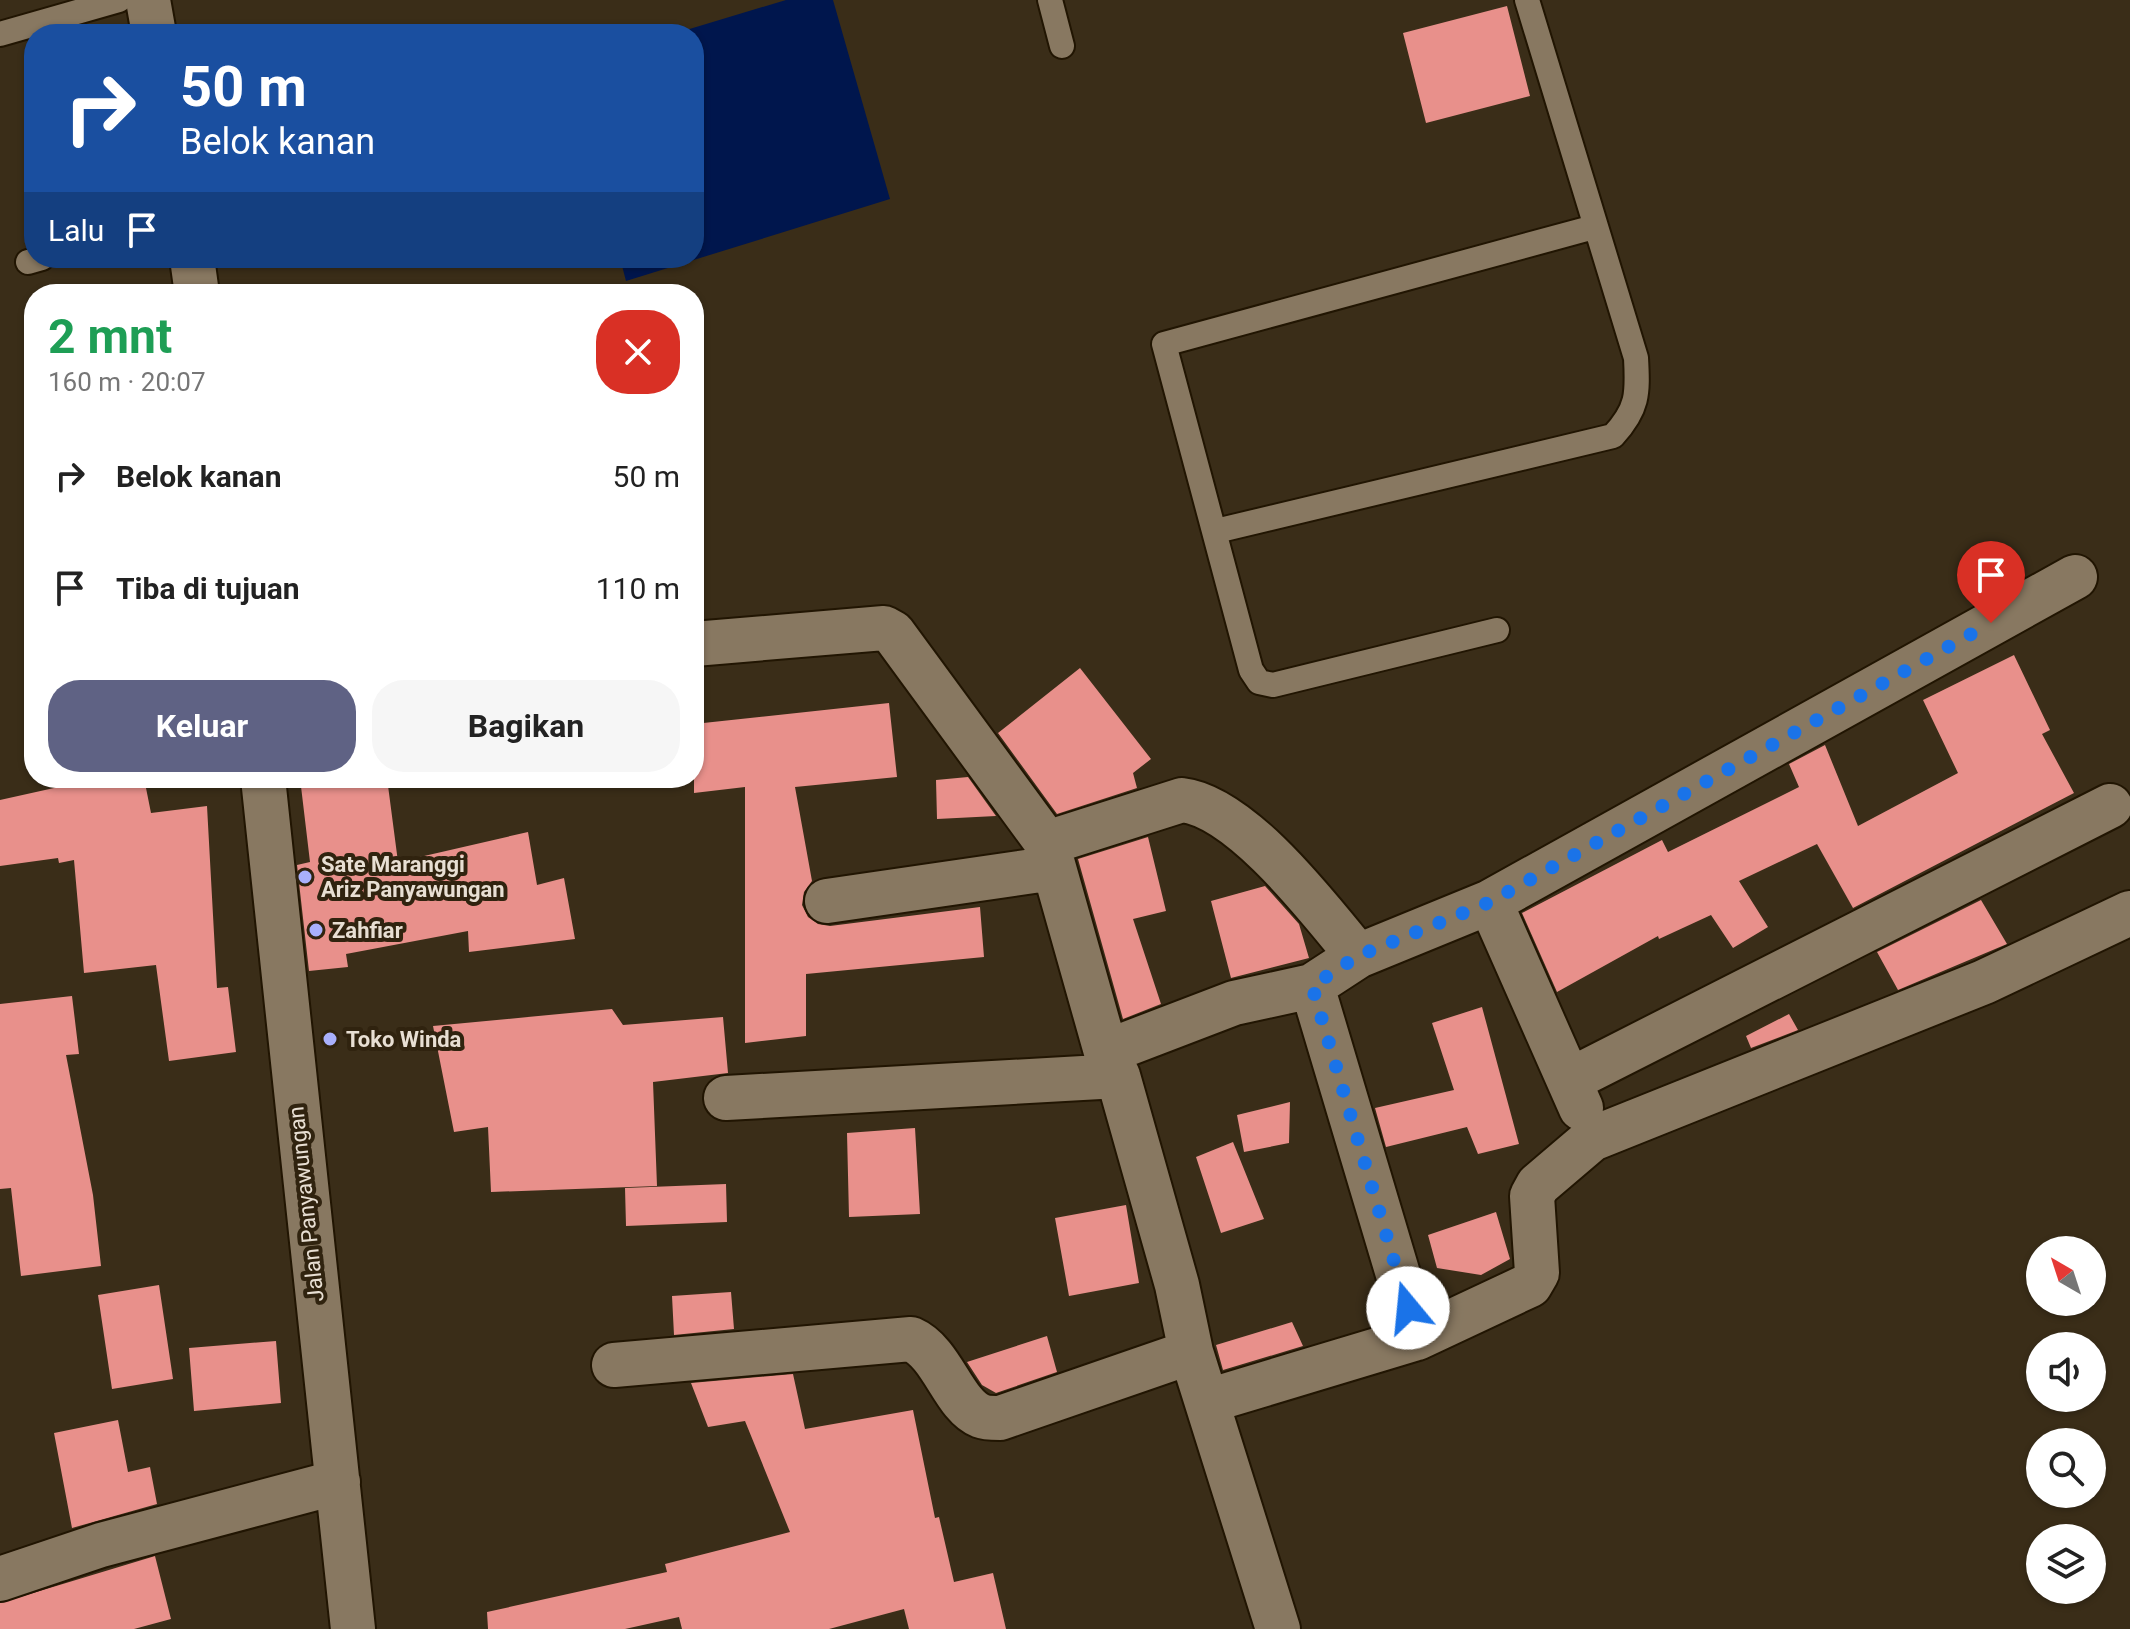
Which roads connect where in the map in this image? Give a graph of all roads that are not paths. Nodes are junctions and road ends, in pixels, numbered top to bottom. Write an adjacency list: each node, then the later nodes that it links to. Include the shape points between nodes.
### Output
1 (119, 0): 5 (lane)
2 (148, 0): 6 (street)
3 (1050, 0): 9 (lane)
4 (1527, 0): 10 (lane)
5 (35, 24)
6 (152, 24)
7 (24, 27): 8 (lane)
8 (0, 34)
9 (1062, 46)
10 (1594, 227): 11 (lane, via 1636,358 1638,389 1631,416 1613,436); 11 (lane, via 1164,344)
11 (1216, 531): 13 (lane, via 1251,670 1259,682 1273,685)
12 (2075, 577): 19 (street)
13 (1497, 630)
14 (704, 643): 17 (street, via 884,628 893,633)
15 (264, 788): 31 (street, Jalan Panyawungan)
16 (2110, 806): 24 (street)
17 (1050, 856): 18 (street); 21 (street, via 1182,800 1200,802 1220,813 1296,881); 23 (street)
18 (827, 901)
19 (1490, 902): 21 (street); 24 (street)
20 (2130, 913): 26 (street, via 1984,982)
21 (1358, 956): 22 (street)
22 (1312, 986): 23 (street, via 1234,1003); 27 (street)
23 (1112, 1064): 25 (street); 28 (street, via 1177,1285)
24 (1570, 1080): 26 (street)
25 (726, 1098)
26 (1592, 1139): 27 (street, via 1532,1196 1537,1273 1530,1285)
27 (1417, 1338): 30 (street)
28 (1191, 1352): 29 (street, via 1000,1418 981,1416 970,1408 936,1360 911,1339); 30 (street)
29 (614, 1365)
30 (1208, 1401): 34 (street)
31 (338, 1482): 32 (street, via 101,1545); 33 (street, Jalan Panyawungan)
32 (0, 1579)
33 (353, 1629)
34 (1278, 1629)

